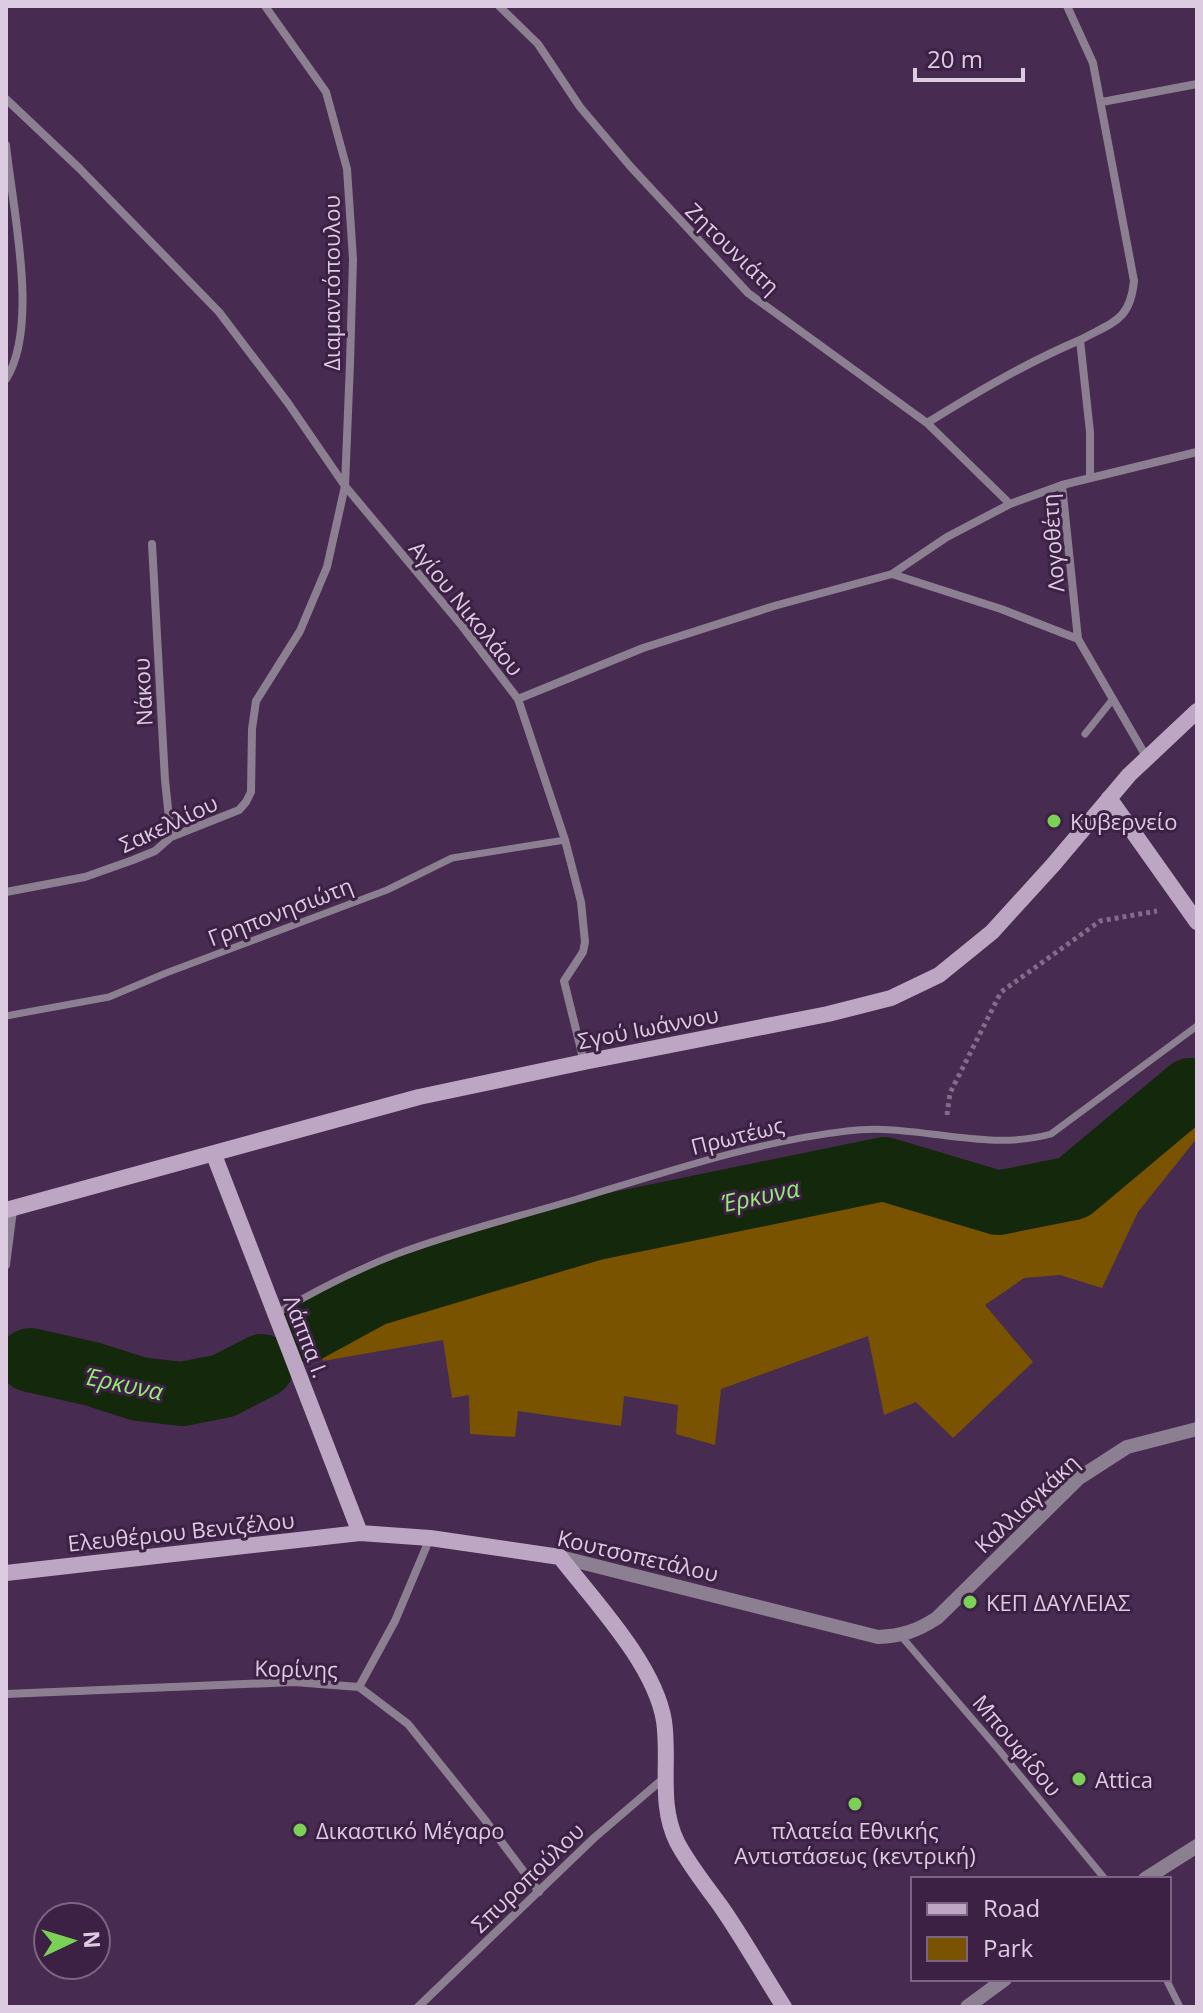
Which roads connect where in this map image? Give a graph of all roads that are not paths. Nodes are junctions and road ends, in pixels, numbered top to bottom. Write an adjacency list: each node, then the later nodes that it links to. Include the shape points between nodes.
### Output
1 (265, 6): 14 (street, Διαμαντόπουλου, via 326,92 347,169 353,259)
2 (499, 6): 10 (street, Ζητουνιάτη, via 538,44 580,107 630,166 748,293)
3 (1067, 6): 6 (street, via 1093,63)
4 (1197, 84): 6 (street)
5 (6, 99): 14 (street, Αγίου Νικολάου, via 219,312)
6 (1102, 102): 8 (street, via 1133,292 1118,319)
7 (6, 145): 9 (street, via 23,313 14,367)
8 (1080, 340): 10 (street, via 997,379); 12 (street)
9 (6, 379)
10 (927, 423): 15 (street, Ζητουνιάτη)
11 (1197, 452): 12 (street, Λογοθέτη)
12 (1090, 478): 13 (street, Λογοθέτη)
13 (1062, 485): 15 (street); 18 (street, Λογοθέτη)
14 (345, 486): 19 (street, Αγίου Νικολάου); 25 (street, Σακελλίου, via 327,567 300,631 256,701 251,792 239,810)
15 (1010, 504): 17 (street)
16 (152, 544): 25 (street, Νάκου)
17 (892, 574): 18 (street); 19 (street, Αγίου Νικολάου, via 643,648)
18 (1078, 639): 20 (street)
19 (518, 699): 26 (street)
20 (1113, 699): 22 (street); 23 (street)
21 (1197, 711): 23 (main road, Σγού Ιωάννου)
22 (1085, 734)
23 (1147, 759): 24 (main road, Σγού Ιωάννου)
24 (1109, 798): 28 (main road); 31 (main road, Σγού Ιωάννου, via 992,932 939,975 891,998 828,1014)
25 (171, 837): 27 (street, Σακελλίου, via 155,851 85,877)
26 (565, 840): 29 (street, Γρηπονησιώτη, via 452,858 387,890 109,997); 31 (street, via 585,942 564,981)
27 (6, 892)
28 (1197, 922)
29 (6, 1016)
30 (1197, 1026): 35 (street, Πρωτέως, via 1051,1134 988,1142 877,1128 733,1152 397,1254)
31 (584, 1062): 32 (main road, Σγού Ιωάννου, via 419,1097)
32 (214, 1155): 33 (main road, Σγού Ιωάννου); 35 (main road, Λάππα Ι.)
33 (10, 1210): 34 (street)
34 (6, 1265)
35 (275, 1314): 37 (main road, Λάππα Ι.)
36 (1197, 1429): 41 (street, Καλλιαγκάκη, via 1127,1447 1079,1478 937,1618)
37 (360, 1533): 38 (main road, Κουτσοπετάλου); 40 (main road, Ελευθέριου Βενιζέλου)
38 (430, 1538): 39 (main road, Κουτσοπετάλου); 42 (street, via 395,1621)
39 (560, 1557): 41 (street, Κουτσοπετάλου, via 878,1637); 44 (main road, via 642,1664 664,1722)
40 (6, 1573)
41 (901, 1636): 46 (street, Μπουφίδου)
42 (359, 1687): 43 (street, Κορίνης, via 294,1682); 48 (street, Κορίνης, via 408,1724)
43 (6, 1694)
44 (664, 1777): 48 (street, Σπυροπούλου); 52 (main road, via 676,1841)
45 (1197, 1846): 47 (street)
46 (1103, 1877)
47 (1148, 1877)
48 (539, 1892): 51 (street, Σπυροπούλου)
49 (1002, 1981): 53 (street)
50 (1167, 1981): 54 (street)
51 (418, 2007)
52 (784, 2007)
53 (967, 2007)
54 (1180, 2007)

